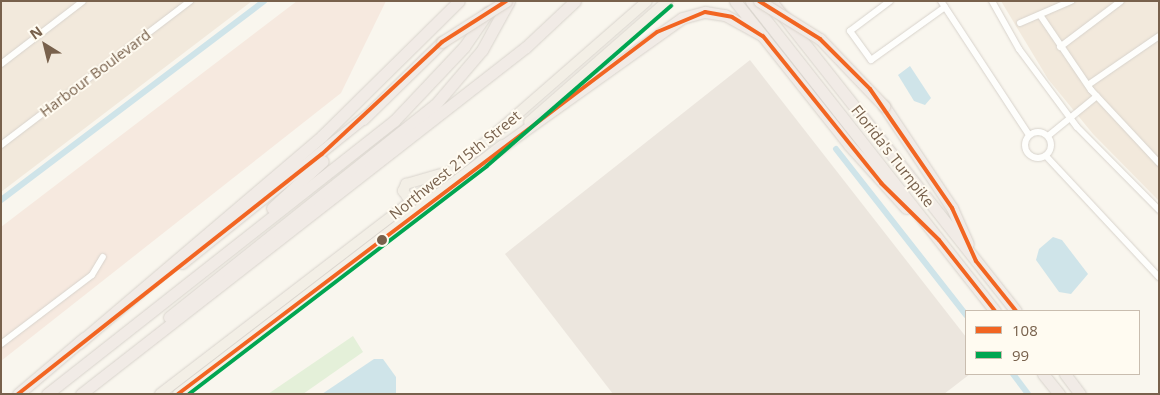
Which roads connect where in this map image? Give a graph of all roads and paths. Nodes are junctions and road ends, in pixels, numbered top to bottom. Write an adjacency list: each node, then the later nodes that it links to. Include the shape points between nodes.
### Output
1 (83, 1): 23 (street)
2 (190, 1): 30 (street, Harbour Boulevard)
3 (459, 1): 44 (highway, via 322,136)
4 (495, 1): 39 (highway, via 464,47 394,121)
5 (508, 1): 26 (highway, bridge, via 442,42); 48 (highway, via 482,50 436,105 183,304)
6 (575, 1): 48 (highway, via 518,53)
7 (647, 1): 34 (main road, Northwest 215th Street)
8 (667, 1): 31 (main road, Northwest 215th Street)
9 (736, 1): 20 (highway)
10 (751, 1): 37 (highway, Florida's Turnpike)
11 (759, 1): 40 (highway, bridge, via 820,39 884,106 952,208)
12 (771, 1): 40 (highway, Florida's Turnpike)
13 (890, 1): 17 (street, via 850,31 871,60)
14 (992, 1): 27 (street, via 1019,49)
15 (1071, 1): 18 (street)
16 (1120, 1): 22 (street)
17 (943, 4): 28 (street)
18 (1040, 15): 19 (street); 22 (street)
19 (1020, 23)
20 (763, 36): 31 (highway, via 719,13 682,18); 37 (highway, via 881,183)
21 (1159, 36): 24 (street)
22 (1060, 47): 24 (street)
23 (1, 64)
24 (1088, 85): 25 (street)
25 (1097, 96): 27 (street); 33 (street)
26 (368, 114): 39 (highway); 44 (highway)
27 (1070, 118): 29 (street); 36 (street)
28 (1029, 135): 29 (street, via 1040,132); 32 (street, via 1024,144 1027,153 1035,158)
29 (1048, 136): 32 (street, via 1051,146)
30 (1, 145)
31 (497, 150): 53 (main road, Northwest 215th Street)
32 (1046, 156): 41 (street)
33 (1159, 163)
34 (450, 172): 35 (main road, Northwest 215th Street); 35 (main road, via 406,184 403,191)
35 (411, 202): 52 (main road, Northwest 215th Street)
36 (1159, 210)
37 (939, 240): 42 (highway, Florida's Turnpike)
38 (103, 258): 45 (street, via 92,275)
39 (213, 261): 50 (highway)
40 (976, 262): 43 (highway, Florida's Turnpike)
41 (1159, 277)
42 (994, 310)
43 (1015, 310)
44 (79, 343): 49 (highway)
45 (1, 344)
46 (1045, 375): 54 (highway)
47 (1066, 375): 55 (highway)
48 (97, 382): 51 (highway)
49 (18, 394)
50 (47, 394)
51 (81, 394)
52 (160, 394)
53 (178, 394)
54 (1059, 394)
55 (1080, 394)

